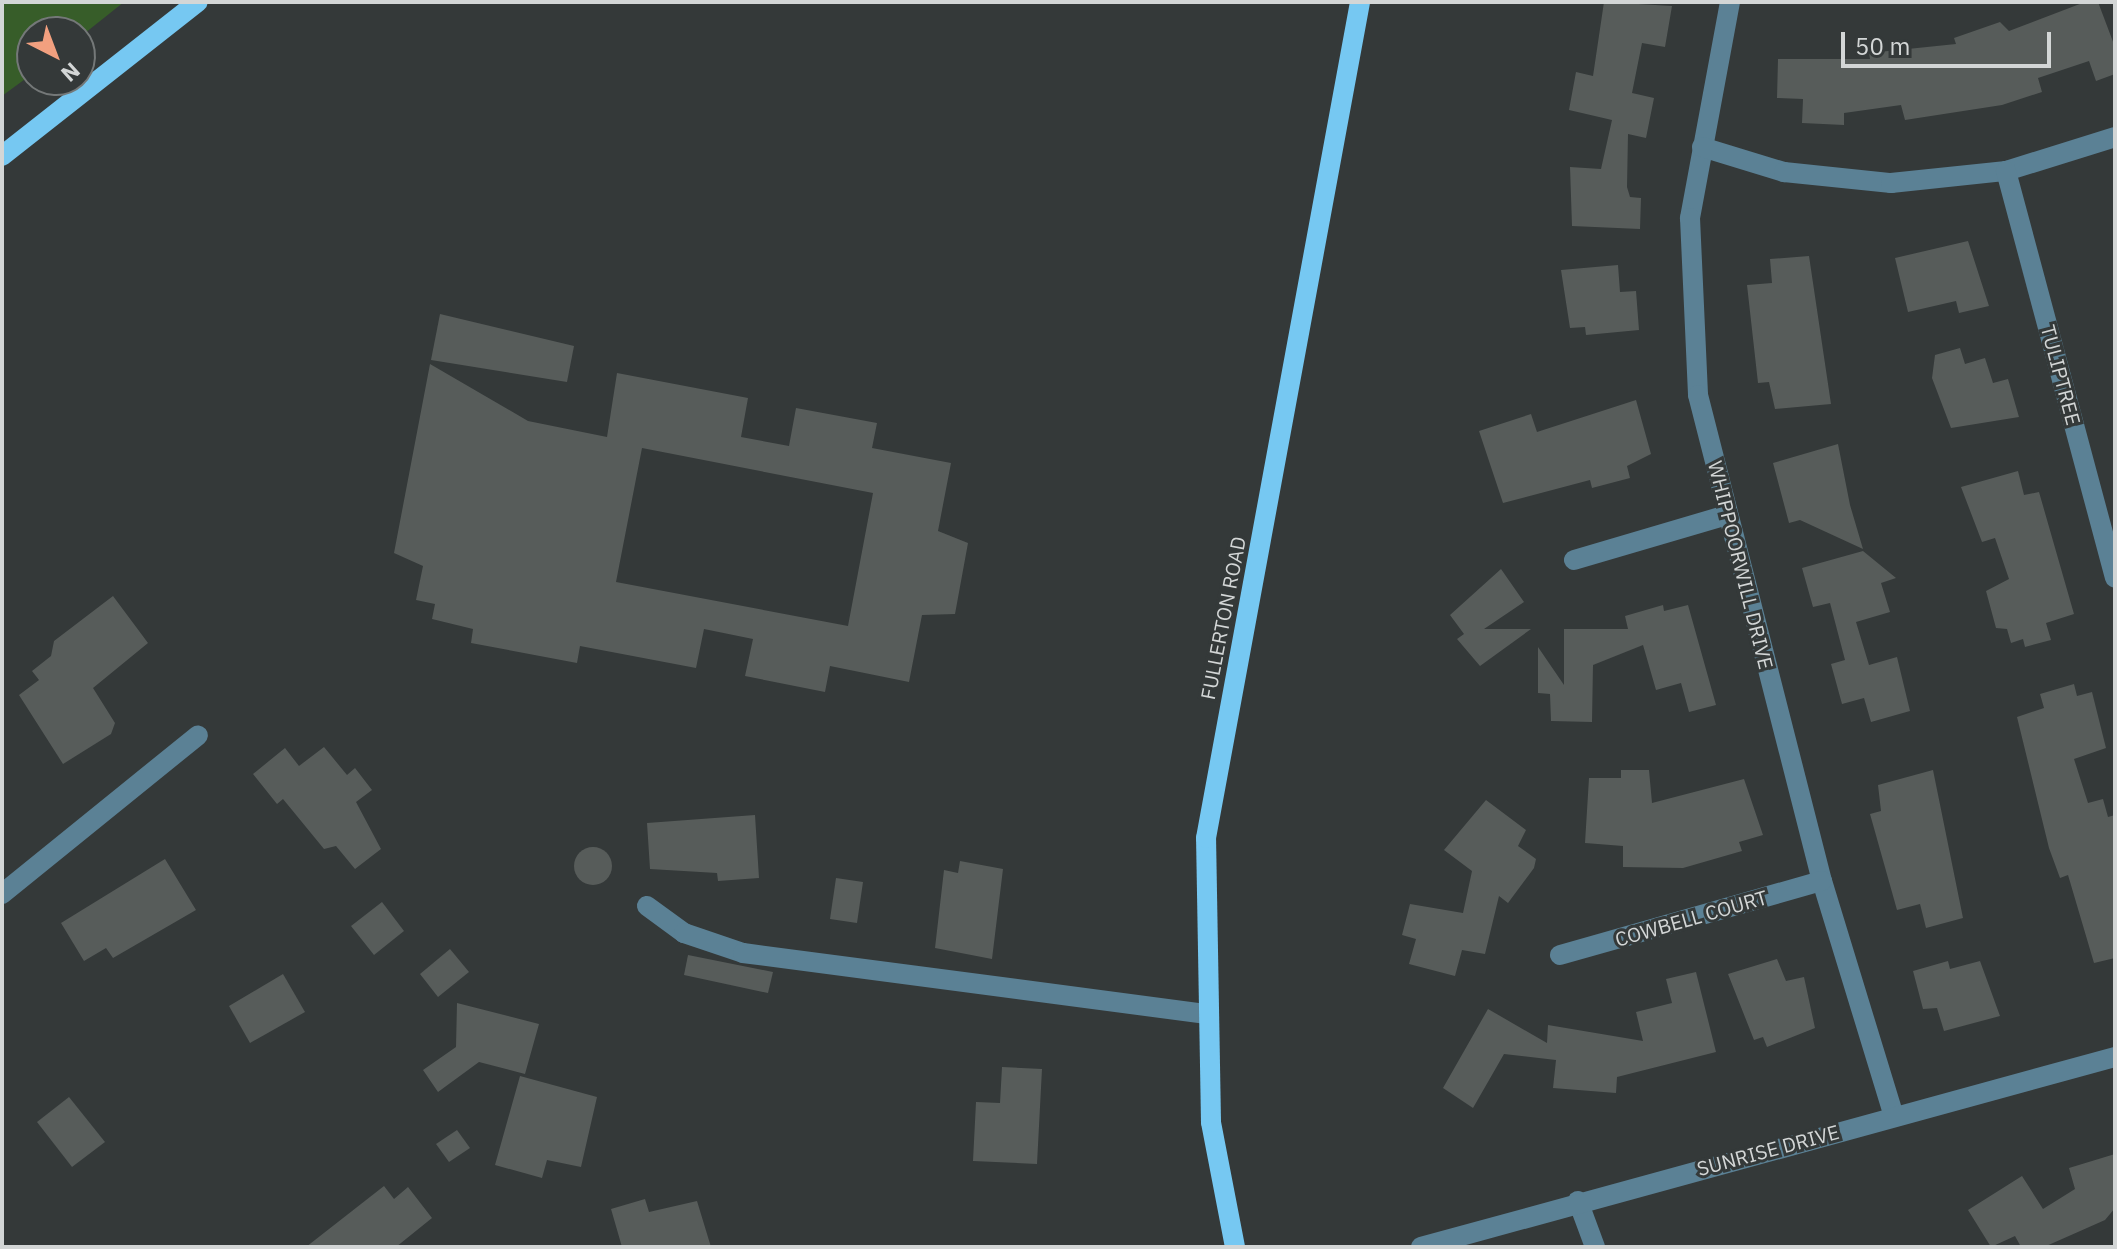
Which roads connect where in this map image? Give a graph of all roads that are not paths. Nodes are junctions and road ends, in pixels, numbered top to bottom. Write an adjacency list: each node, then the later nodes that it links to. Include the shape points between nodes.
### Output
1 (198, 2): 6 (main road)
2 (1360, 2): 17 (main road, FULLERTON ROAD, via 1206,838)
3 (1730, 2): 5 (street, WHIPPOORWILL DRIVE)
4 (2115, 137): 7 (street)
5 (1702, 147): 7 (street, via 1784,172 1891,183); 9 (street, WHIPPOORWILL DRIVE, via 1690,218 1689,306 1698,395)
6 (2, 156)
7 (2006, 171): 8 (street, TULIPTREE)
8 (2106, 510): 11 (street, TULIPTREE)
9 (1727, 515): 10 (street); 13 (street, WHIPPOORWILL DRIVE)
10 (1574, 560)
11 (2115, 578)
12 (198, 735): 14 (street)
13 (1822, 881): 16 (street, COWBELL COURT); 19 (street, WHIPPOORWILL DRIVE)
14 (2, 894)
15 (647, 906): 17 (street, via 684,933 743,953)
16 (1560, 955)
17 (1205, 1014): 21 (main road, FULLERTON ROAD, via 1211,1122)
18 (2115, 1057): 19 (street, SUNRISE DRIVE)
19 (1894, 1116): 20 (street, SUNRISE DRIVE)
20 (1578, 1201): 22 (street, SUNRISE DRIVE); 23 (street)
21 (1235, 1247)
22 (1421, 1247)
23 (1595, 1247)

